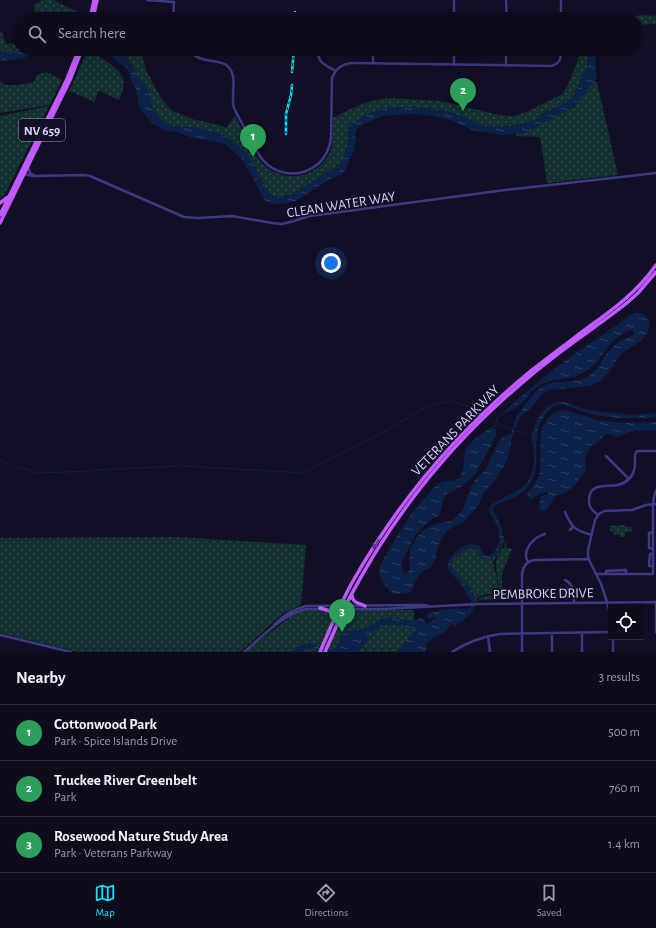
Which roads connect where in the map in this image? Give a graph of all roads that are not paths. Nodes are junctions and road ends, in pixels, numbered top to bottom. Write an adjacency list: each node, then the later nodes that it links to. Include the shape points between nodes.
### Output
1 (95, 0): 7 (main road)
2 (147, 0): 6 (street)
3 (454, 0): 9 (street)
4 (506, 0): 10 (street)
5 (561, 0): 11 (street)
6 (174, 1): 8 (street)
7 (92, 12)
8 (173, 12)
9 (454, 12)
10 (507, 12)
11 (561, 12)
12 (78, 56): 23 (main road, NV 659)
13 (196, 56): 22 (street, via 221,62 229,68 233,78 234,108 261,158 278,171 287,173 300,173 311,169 326,153 331,138 332,81)
14 (318, 56): 22 (street, via 320,62)
15 (373, 56): 19 (street)
16 (454, 56): 20 (street)
17 (506, 56): 21 (street)
18 (561, 56): 21 (street, via 554,66)
19 (373, 63): 20 (street); 22 (street, via 348,63)
20 (454, 65): 21 (street)
21 (506, 66)
22 (336, 71)
23 (64, 90): 24 (main road, NV 659); 28 (main road, NV 659)
24 (28, 166): 26 (main road, NV 659); 27 (street, via 31,174)
25 (656, 173): 27 (street, CLEAN WATER WAY, via 309,216 282,224 232,216 184,218 90,176)
26 (24, 174): 27 (street, CLEAN WATER WAY); 30 (main road, NV 659)
27 (36, 176)
28 (10, 195): 29 (main road); 30 (main road, NV 659)
29 (0, 203)
30 (2, 213): 31 (main road, NV 659)
31 (0, 223)
32 (656, 265): 34 (main road, VETERANS PARKWAY, via 626,300 548,357)
33 (656, 272): 34 (main road, VETERANS PARKWAY, via 628,302 550,360)
34 (489, 410): 35 (main road, VETERANS PARKWAY)
35 (481, 418): 51 (main road, VETERANS PARKWAY, via 394,524); 59 (main road, VETERANS PARKWAY, one-way to 59, via 452,446 409,496 369,554)
36 (656, 451): 38 (street, via 636,452 635,469)
37 (606, 456): 38 (street)
38 (629, 479): 42 (street, via 615,486 601,486 593,490 589,502 592,510)
39 (656, 490): 40 (street)
40 (655, 504): 42 (street, via 632,510 606,510); 49 (street, via 653,574)
41 (565, 512): 43 (street)
42 (598, 515): 46 (street)
43 (573, 527): 44 (street); 46 (street)
44 (570, 530)
45 (545, 534): 48 (street, via 536,537 530,544 526,555)
46 (592, 535): 47 (street, via 588,550)
47 (589, 559): 48 (street); 49 (street)
48 (528, 562): 54 (street, via 522,573)
49 (596, 574): 52 (street)
50 (565, 580): 55 (street, via 572,586)
51 (352, 595): 56 (main road, via 353,601); 60 (main road, VETERANS PARKWAY)
52 (607, 602): 53 (street, PEMBROKE DRIVE); 55 (street, PEMBROKE DRIVE); 58 (street)
53 (656, 602): 65 (street)
54 (522, 603): 55 (street, PEMBROKE DRIVE); 57 (street, PEMBROKE DRIVE); 66 (street)
55 (574, 603)
56 (365, 606): 57 (street, PEMBROKE DRIVE); 60 (street, PEMBROKE DRIVE)
57 (430, 606): 60 (street, PEMBROKE DRIVE, via 390,609)
58 (608, 606)
59 (340, 607): 60 (street, PEMBROKE DRIVE); 61 (street, PEMBROKE DRIVE); 62 (main road, VETERANS PARKWAY); 63 (street, PEMBROKE DRIVE, via 301,607 284,616)
60 (346, 607): 75 (main road, VETERANS PARKWAY)
61 (320, 608): 62 (main road, via 331,612); 63 (street, PEMBROKE DRIVE, via 299,611)
62 (334, 619): 74 (main road, VETERANS PARKWAY)
63 (272, 628): 73 (street, PEMBROKE DRIVE)
64 (608, 632): 68 (street)
65 (656, 632)
66 (522, 633): 67 (street); 70 (street); 78 (street)
67 (552, 633): 68 (street); 79 (street)
68 (582, 633): 80 (street)
69 (0, 635): 72 (street)
70 (488, 636): 76 (street, via 469,642); 77 (street)
71 (613, 640): 81 (street)
72 (71, 652)
73 (244, 652)
74 (320, 652)
75 (325, 652)
76 (452, 652)
77 (490, 652)
78 (522, 652)
79 (552, 652)
80 (582, 652)
81 (613, 652)

